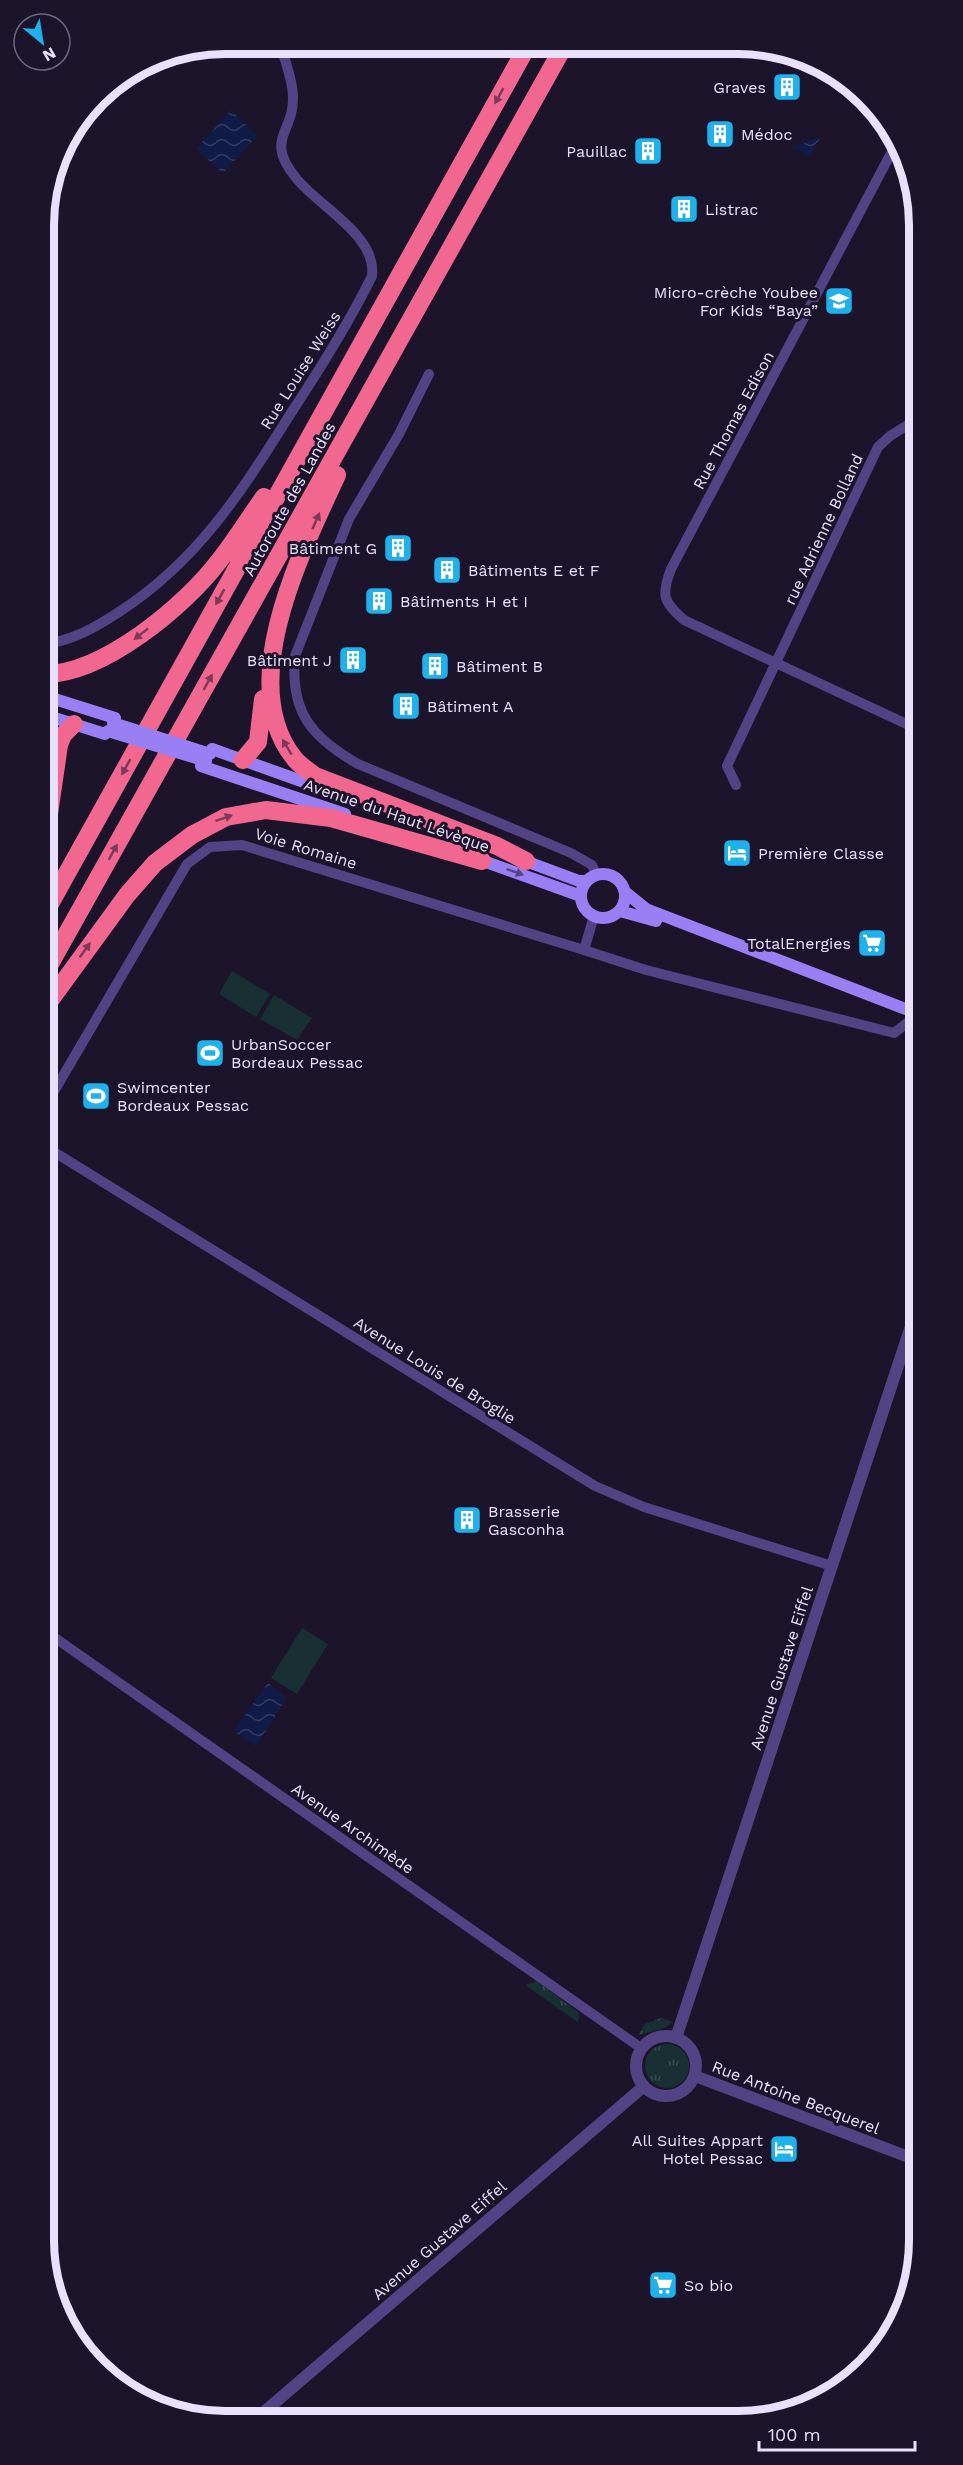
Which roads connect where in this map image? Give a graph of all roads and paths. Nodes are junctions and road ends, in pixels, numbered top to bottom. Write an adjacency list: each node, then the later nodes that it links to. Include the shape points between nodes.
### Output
1 (282, 54): 10 (street, Rue Louise Weiss, via 293,96 282,132 282,154 296,178 367,247 374,265 372,276 254,472 197,548 166,579 91,630)
2 (523, 54): 6 (highway, Autoroute des Landes, one-way to 6)
3 (559, 54): 5 (highway, Autoroute des Landes)
4 (892, 151): 11 (street, Rue Thomas Edison, via 663,588 669,606 684,620)
5 (496, 166): 9 (highway, one-way to 5, via 302,554 344,459 463,241); 31 (highway, Autoroute des Landes, one-way to 5)
6 (405, 265): 12 (highway, one-way to 12, via 279,473 218,563 134,639 86,666); 27 (highway, Autoroute des Landes, one-way to 27)
7 (429, 374): 24 (street, via 349,519 295,656 300,707 330,748 571,853 589,862)
8 (909, 424): 11 (street, rue Adrienne Bolland, via 878,447)
9 (276, 631): 19 (highway, via 265,680 258,742); 23 (highway, one-way to 9, via 497,846 335,785 295,760 279,735 270,697)
10 (54, 643)
11 (776, 663): 16 (street, Rue Thomas Edison); 21 (street, via 727,766)
12 (54, 673)
13 (54, 700): 17 (main road)
14 (54, 718): 15 (main road)
15 (78, 725): 17 (main road); 20 (highway, via 63,735)
16 (909, 725)
17 (110, 727): 18 (main road); 18 (main road, bridge)
18 (207, 757): 19 (main road, Avenue du Haut Lévèque); 22 (main road, Avenue du Haut Lévèque)
19 (238, 759): 23 (main road, Avenue du Haut Lévèque)
20 (54, 778)
21 (736, 785)
22 (482, 861): 26 (main road, Avenue du Haut Lévèque, one-way to 26); 32 (highway, one-way to 22, via 154,863 192,835 226,817 266,810 331,818)
23 (526, 861): 24 (main road, Avenue du Haut Lévèque, via 579,881)
24 (591, 878): 25 (main road, via 603,874 618,879); 26 (main road)
25 (625, 892): 28 (main road); 33 (main road, via 646,909)
26 (581, 896): 29 (main road, via 585,908)
27 (54, 897)
28 (620, 910): 29 (main road, via 608,918); 34 (main road)
29 (594, 916): 30 (street)
30 (584, 950): 35 (street, Voie Romaine, via 646,970 894,1033); 36 (street, Voie Romaine, via 242,845 210,847 187,864)
31 (54, 957)
32 (54, 995)
33 (909, 1016)
34 (909, 1016)
35 (909, 1022)
36 (54, 1091)
37 (54, 1152): 39 (street, Avenue Louis de Broglie, via 596,1486 644,1507)
38 (909, 1330): 39 (street, Avenue Gustave Eiffel)
39 (832, 1566): 41 (street, Avenue Gustave Eiffel)
40 (54, 1637): 42 (street, Avenue Archimède)
41 (676, 2037): 42 (street, via 657,2037); 43 (street, via 685,2042 695,2057)
42 (641, 2048): 44 (street, via 635,2064)
43 (695, 2076): 44 (street, via 682,2092 672,2096 662,2097); 45 (street, Rue Antoine Becquerel)
44 (643, 2087): 46 (street, Avenue Gustave Eiffel)
45 (909, 2157)
46 (265, 2411)

